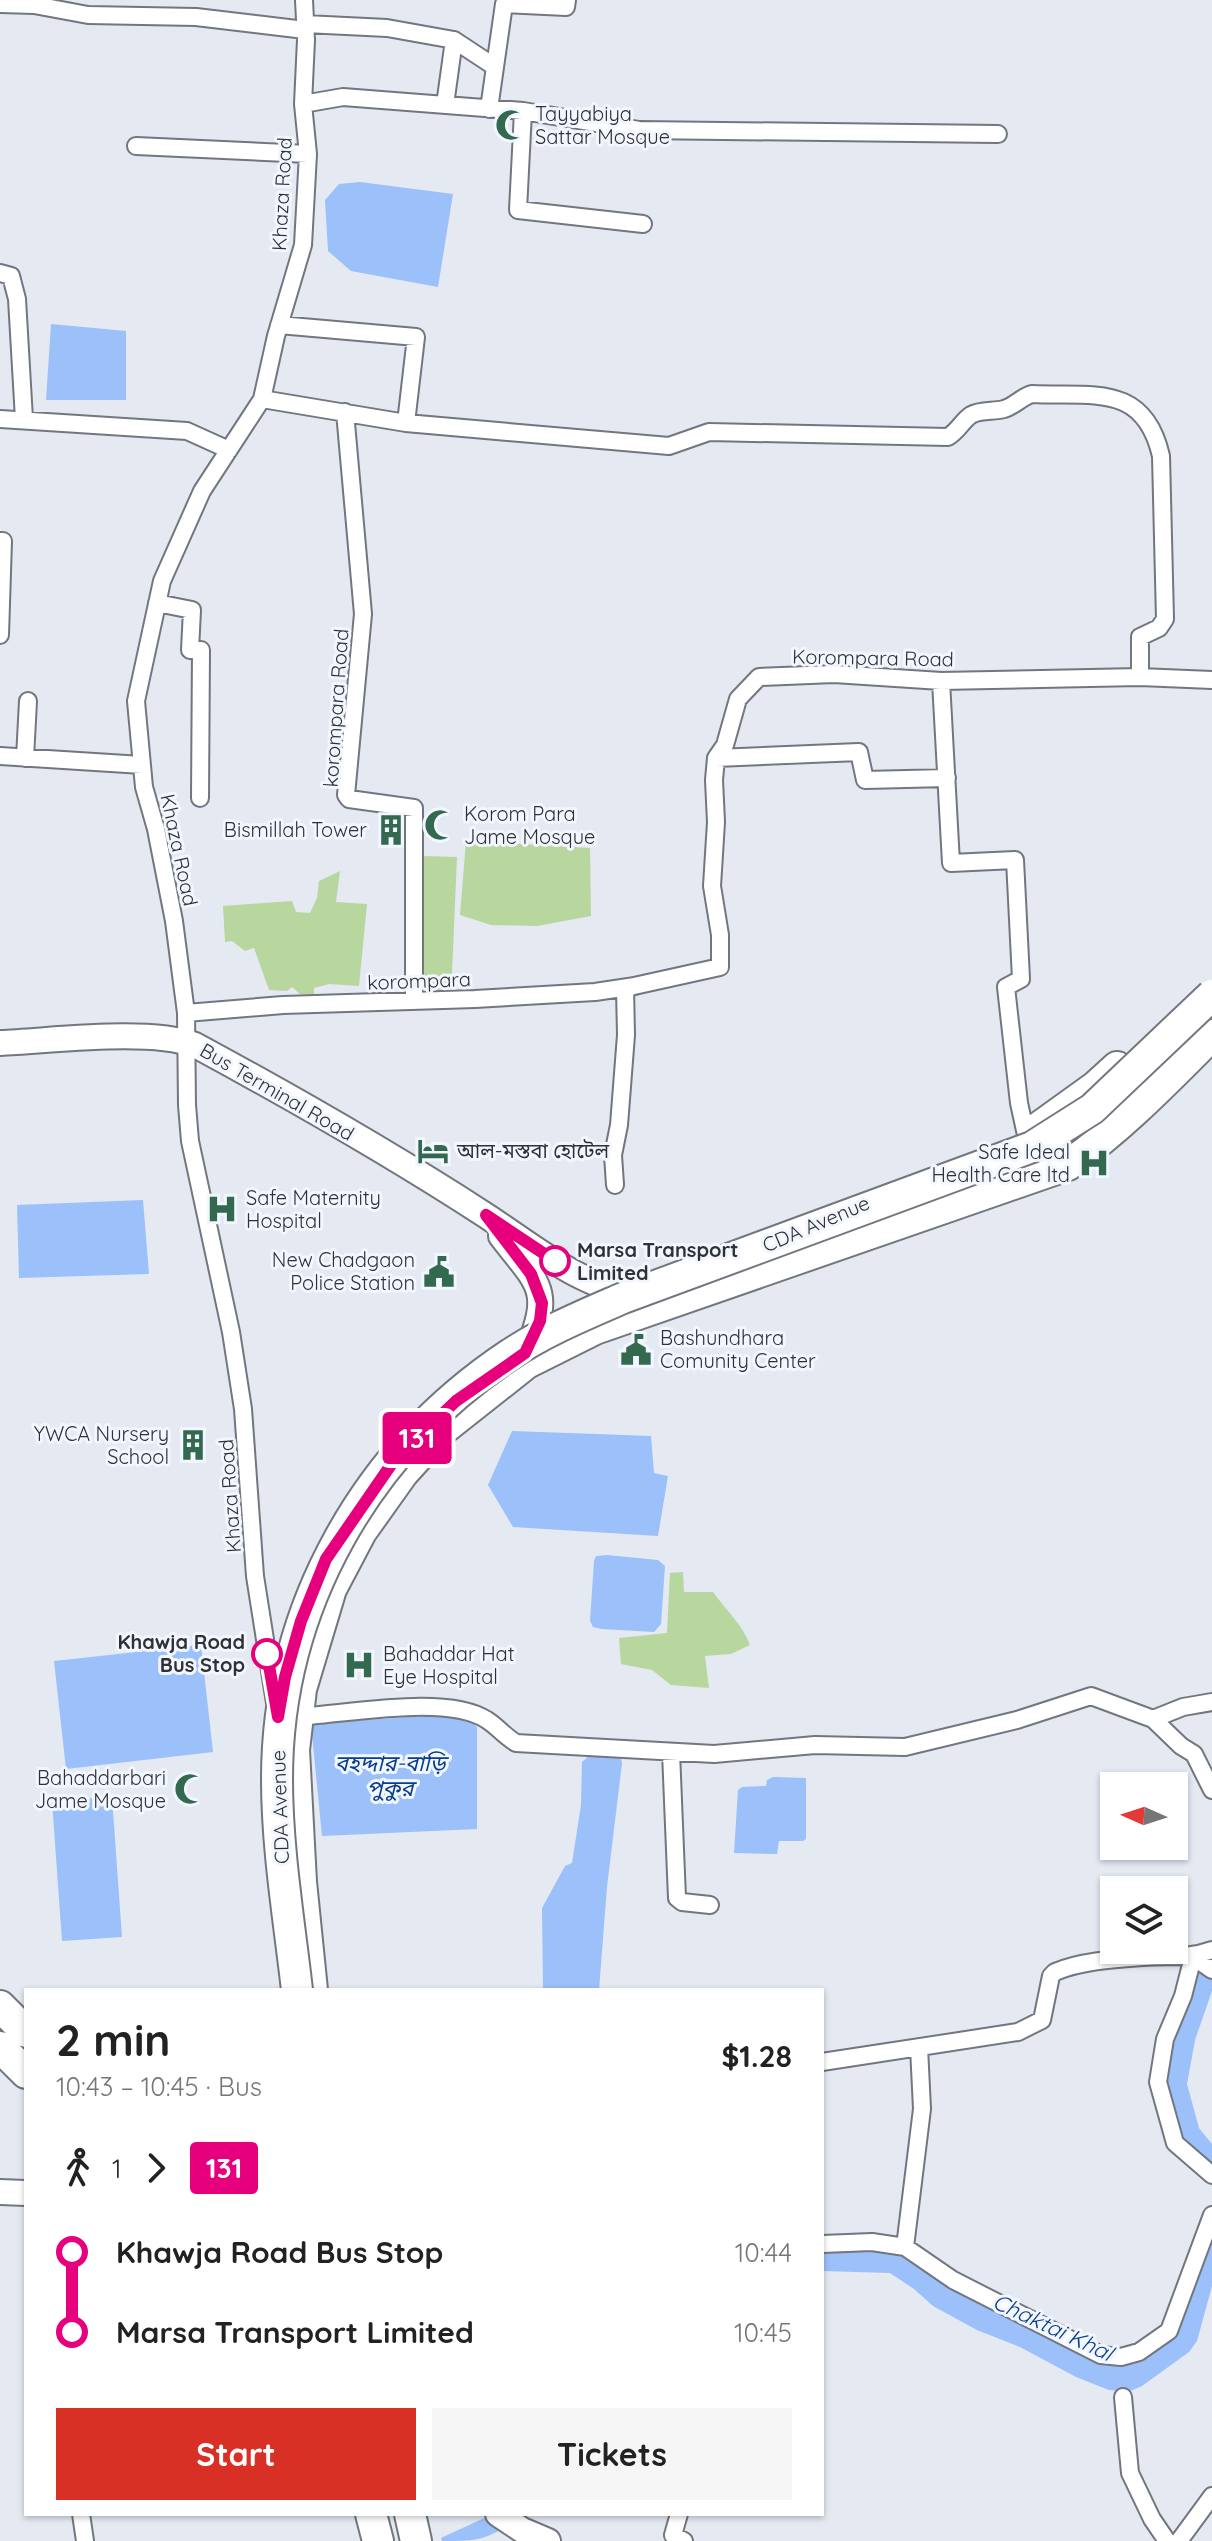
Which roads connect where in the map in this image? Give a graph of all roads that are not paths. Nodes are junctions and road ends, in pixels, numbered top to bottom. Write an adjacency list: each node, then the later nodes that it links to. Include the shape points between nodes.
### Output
1 (304, 0): 5 (street, Khaza Road)
2 (567, 0): 7 (street, via 566,7 504,4)
3 (34, 2): 4 (street); 5 (street, via 88,15)
4 (0, 4)
5 (305, 27): 6 (street, via 387,28); 8 (street, Khaza Road)
6 (454, 40): 7 (street); 9 (street)
7 (495, 67): 10 (street)
8 (303, 104): 9 (street, via 343,97); 14 (street, Khaza Road)
9 (445, 105): 10 (street)
10 (489, 109): 11 (street)
11 (523, 111): 12 (street, via 639,130); 15 (street, via 518,210)
12 (998, 134)
13 (136, 146): 14 (street)
14 (308, 154): 17 (street, Khaza Road, via 303,245)
15 (643, 224)
16 (0, 273): 21 (street, via 11,276 17,299)
17 (279, 325): 18 (street, Khaza Road); 22 (street, via 416,337)
18 (262, 399): 19 (street); 23 (street, Khaza Road)
19 (345, 412): 22 (street); 41 (street, korompara Road, via 363,614 346,795 414,808)
20 (0, 419): 21 (street)
21 (24, 419): 23 (street, via 187,431)
22 (406, 423): 27 (street, via 669,446 709,432 948,437 968,416 1006,409 1032,394 1110,395 1146,418 1161,456 1165,619 1140,637)
23 (229, 450): 25 (street, Khaza Road, via 202,491)
24 (0, 541): 26 (street)
25 (157, 603): 34 (street, Khaza Road, via 136,701); 36 (street, via 192,610 190,650 201,650)
26 (0, 635)
27 (1140, 677): 28 (street, Korompara Road); 29 (street, Korompara Road)
28 (1206, 680)
29 (941, 681): 33 (street, Korompara Road, via 834,674 759,677 738,699); 35 (street)
30 (28, 701): 32 (street)
31 (0, 756): 32 (street)
32 (25, 758): 34 (street)
33 (716, 758): 35 (street, via 859,752 865,780); 39 (street, Korompara Road, via 712,886 720,967)
34 (142, 765): 42 (street, Khaza Road, via 174,921)
35 (947, 778): 47 (street, via 951,863 1015,860 1021,979 1006,987)
36 (200, 798)
37 (1212, 978): 47 (highway, CDA Avenue, via 1095,1087)
38 (652, 982): 39 (street, korompara)
39 (625, 988): 41 (street, korompara); 48 (street)
40 (1212, 995): 59 (highway, bridge, via 1092,1109 1032,1147 623,1298 561,1326 486,1371 409,1440 368,1492 332,1553 309,1605 288,1676 277,1790)
41 (414, 1000): 42 (street, korompara)
42 (186, 1013): 45 (street, Khaza Road)
43 (1212, 1015): 61 (highway, via 1068,1144 960,1190 563,1339 496,1381 430,1439 375,1505 344,1553 325,1594 298,1682 289,1776)
44 (1212, 1035): 53 (highway, CDA Avenue, via 1127,1119 1068,1165 631,1315 527,1363 441,1431 361,1532 331,1589)
45 (185, 1042): 46 (main road, Bus Terminal Road, via 135,1037); 49 (main road, Bus Terminal Road, via 260,1080); 53 (street, Khaza Road, via 190,1141 243,1409 255,1576)
46 (0, 1043)
47 (1026, 1135): 50 (highway, CDA Avenue)
48 (615, 1185)
49 (486, 1215): 50 (main road, Bus Terminal Road, via 581,1276); 51 (main road, Bus Terminal Road, via 525,1264 540,1294 540,1321)
50 (645, 1295): 51 (highway, CDA Avenue)
51 (525, 1353): 53 (highway, CDA Avenue, via 456,1401 395,1459 326,1559 285,1677)
52 (1212, 1702): 54 (street)
53 (288, 1717): 55 (street, via 453,1707 487,1720 516,1743); 60 (highway, CDA Avenue, via 276,1817); 62 (highway, CDA Avenue)
54 (1153, 1719): 55 (street, via 1091,1696 905,1747); 56 (street, via 1194,1754)
55 (676, 1752): 57 (street, via 677,1898)
56 (1212, 1790)
57 (710, 1905)
58 (1204, 1959): 66 (street, via 1144,1957 1060,1969 1051,1976 1042,2020 1018,2032); 69 (street, via 1165,2039 1158,2082 1175,2143)
59 (296, 1988)
60 (296, 1988)
61 (311, 1988)
62 (311, 1988)
63 (0, 2006): 64 (highway)
64 (24, 2030)
65 (0, 2047): 68 (highway)
66 (919, 2047): 67 (street); 74 (street, via 922,2109)
67 (824, 2062)
68 (24, 2071)
69 (1212, 2175)
70 (0, 2192): 71 (main road)
71 (24, 2193)
72 (1212, 2215): 74 (street, via 1169,2331 1139,2352 1121,2357 1101,2355 953,2280)
73 (824, 2244): 74 (street)
74 (905, 2247)
75 (1123, 2397): 92 (street, via 1130,2473)
76 (1212, 2496): 93 (street)
77 (81, 2516): 85 (street)
78 (372, 2516): 86 (highway)
79 (380, 2516): 87 (highway)
80 (393, 2516): 88 (highway)
81 (410, 2516): 89 (highway)
82 (505, 2516): 84 (main road)
83 (678, 2516): 91 (street, via 673,2535)
84 (526, 2522): 90 (main road)
85 (85, 2541)
86 (378, 2541)
87 (386, 2541)
88 (399, 2541)
89 (416, 2541)
90 (548, 2541)
91 (684, 2541)
92 (1167, 2541)
93 (1179, 2541)

